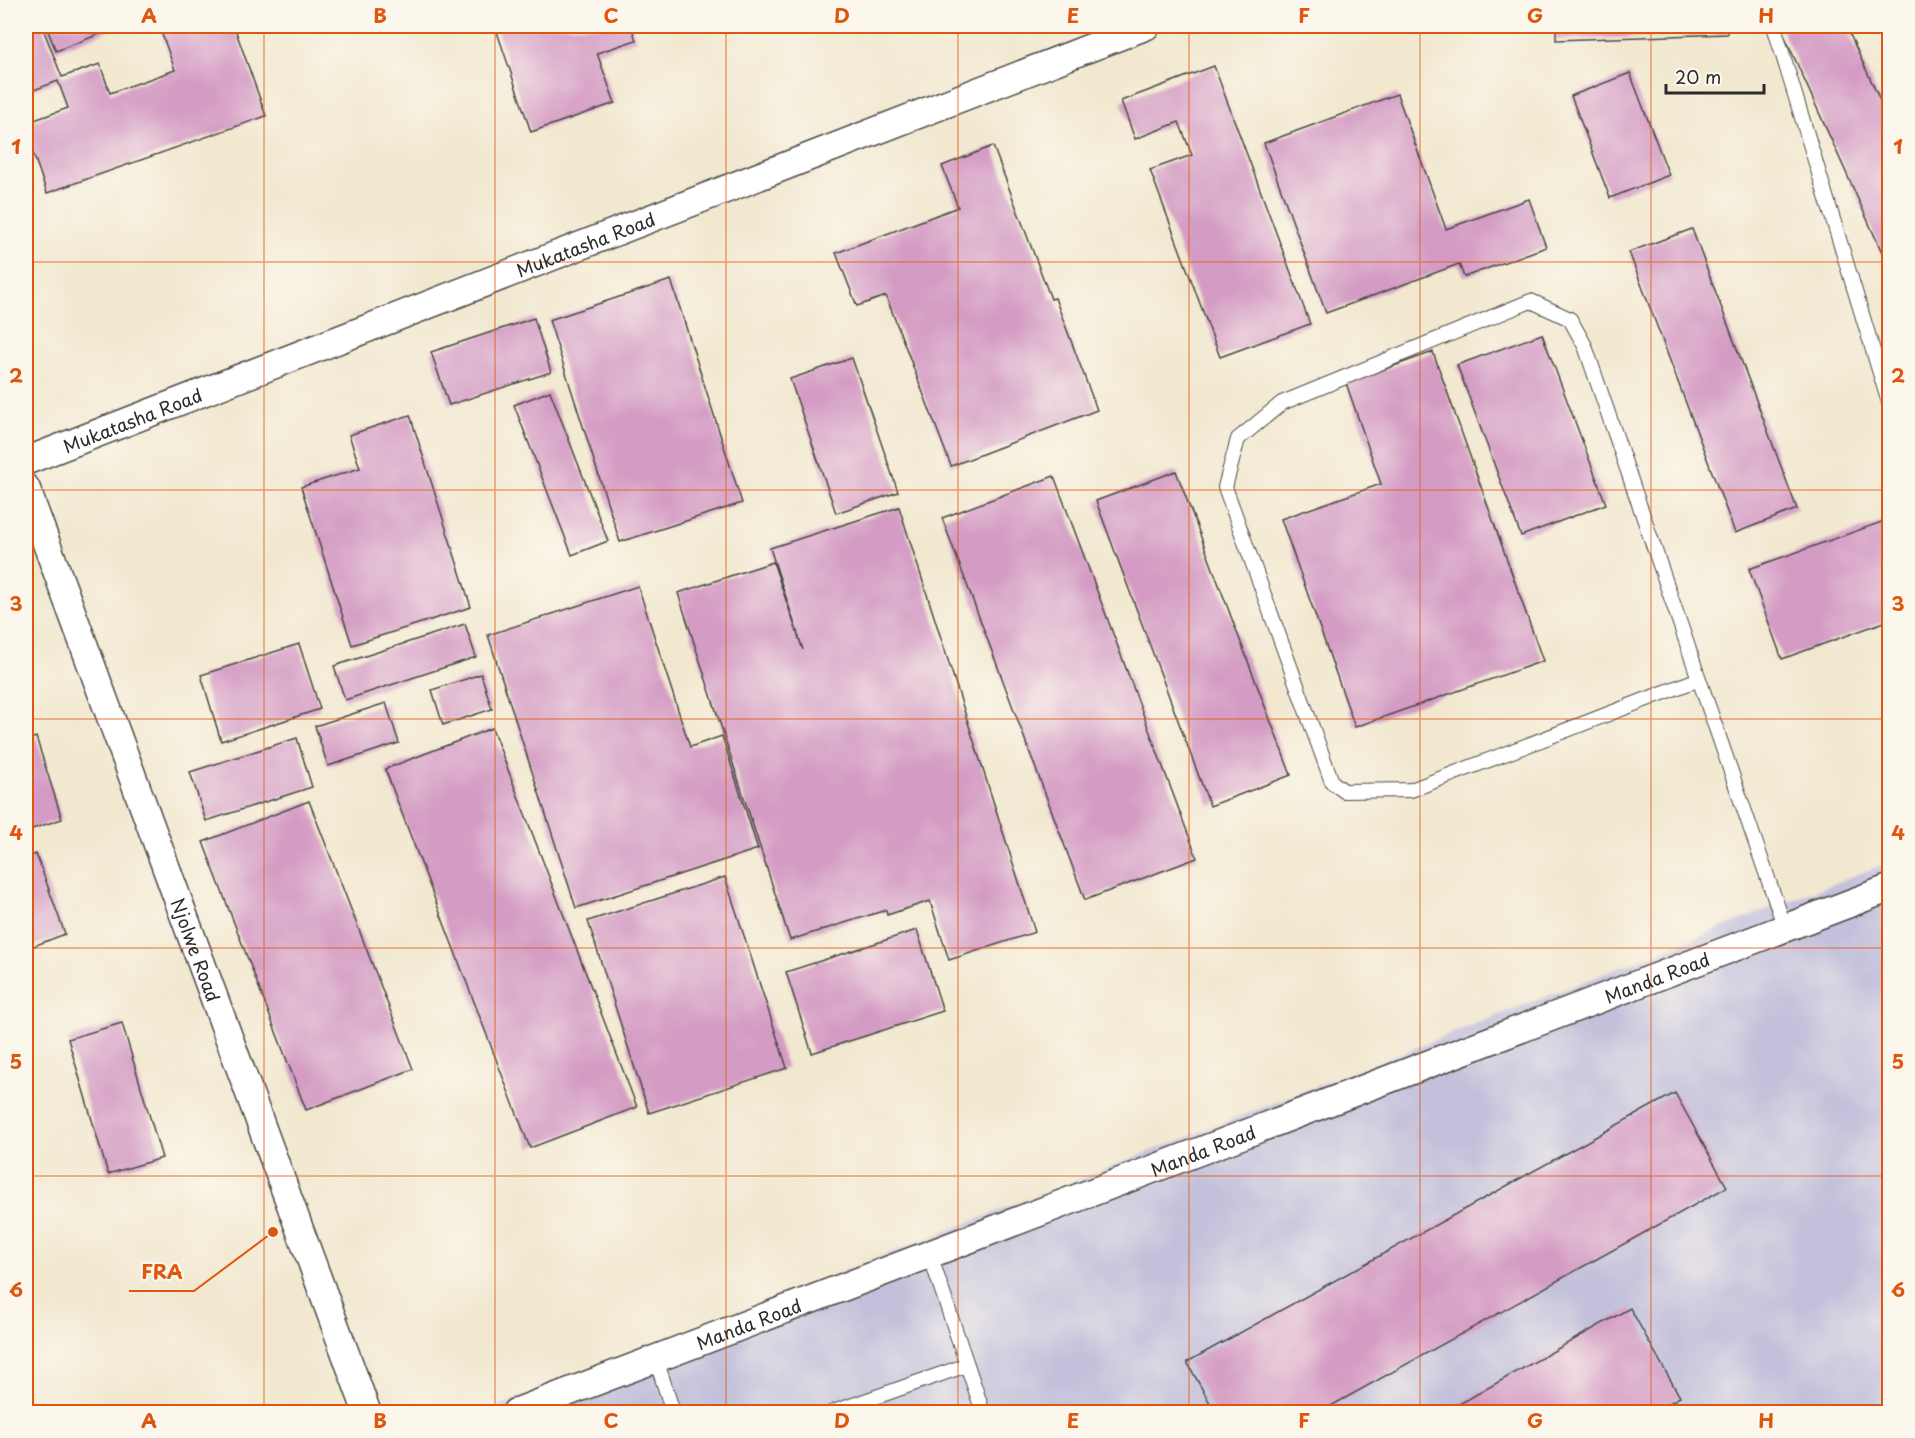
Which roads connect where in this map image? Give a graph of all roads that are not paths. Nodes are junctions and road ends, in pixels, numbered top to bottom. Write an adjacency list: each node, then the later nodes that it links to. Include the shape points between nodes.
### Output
1 (1146, 26): 4 (street, Mukatasha Road)
2 (1774, 26): 3 (lane)
3 (1890, 406)
4 (26, 461)
5 (26, 488): 12 (street, Njolwe Road)
6 (1699, 679): 6 (lane, via 1585,346 1570,319 1531,301 1282,404 1238,439 1225,487 1332,782 1344,791 1412,790); 8 (lane)
7 (1890, 888): 8 (street, Manda Road)
8 (1785, 928): 9 (street, Manda Road)
9 (930, 1255): 10 (street, Manda Road); 11 (lane)
10 (657, 1359): 13 (street, Manda Road); 14 (lane)
11 (967, 1365): 15 (lane); 16 (lane)
12 (367, 1413)
13 (516, 1413)
14 (673, 1413)
15 (833, 1413)
16 (983, 1413)

